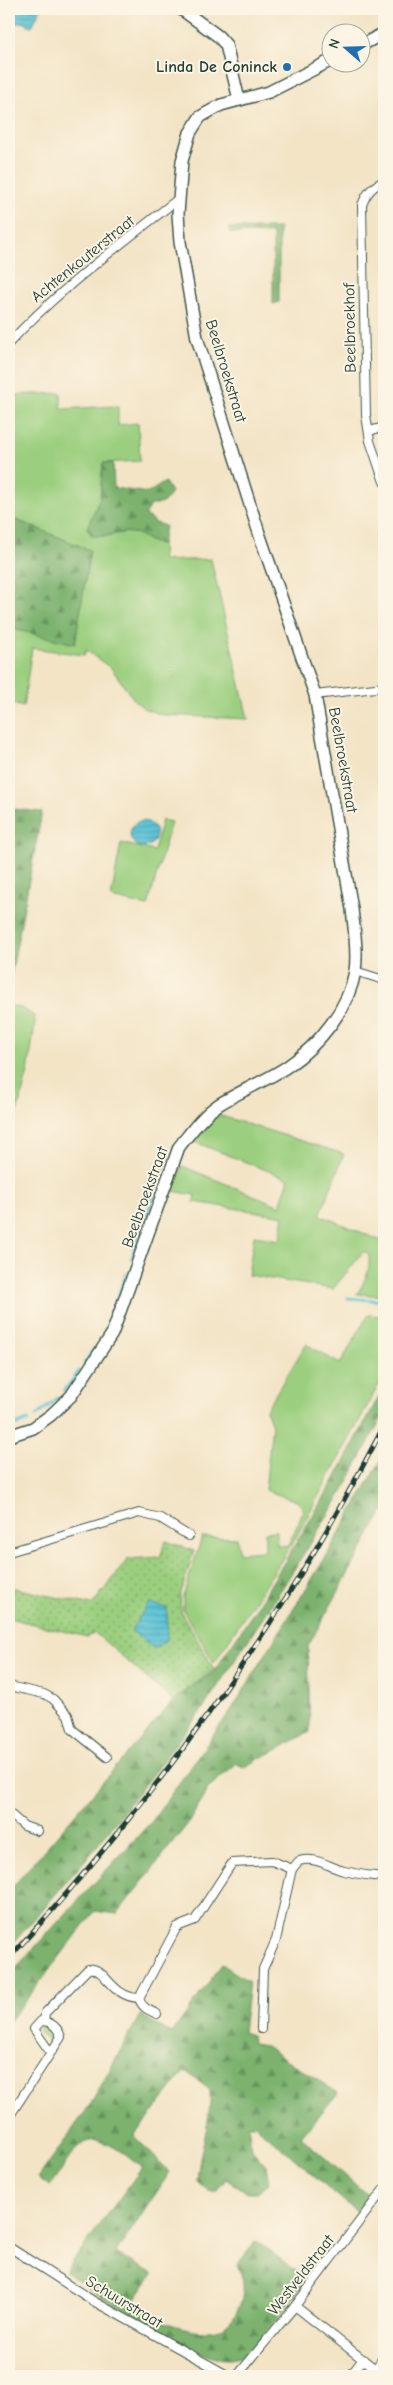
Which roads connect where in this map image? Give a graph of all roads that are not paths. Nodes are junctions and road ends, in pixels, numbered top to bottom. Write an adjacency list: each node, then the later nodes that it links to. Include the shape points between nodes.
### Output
1 (181, 9): 5 (street, via 226,45)
2 (384, 34): 3 (street)
3 (370, 41)
4 (320, 66): 5 (street, Beelbroekstraat, via 269,92)
5 (239, 100): 7 (street, Beelbroekstraat, via 212,109 194,124 182,161)
6 (384, 181): 10 (street, Beelbroekhof, via 372,187 362,205 366,415)
7 (178, 199): 8 (street, Achtenkouterstraat, via 29,320); 13 (street, Beelbroekstraat, via 180,242 197,338)
8 (9, 343)
9 (384, 426): 10 (street)
10 (369, 430): 11 (street, Beelbroekhof)
11 (384, 482)
12 (384, 687): 13 (street)
13 (315, 696): 14 (street, Beelbroekstraat, via 352,910)
14 (355, 972): 15 (street); 16 (street, Beelbroekstraat, via 334,1020 312,1048 217,1106 197,1124 179,1148 112,1334 71,1396 33,1428)
15 (384, 980)
16 (9, 1436)
17 (189, 1536): 18 (street, via 160,1518 139,1513)
18 (9, 1552)
19 (9, 1686): 20 (street, via 53,1699 68,1715 72,1729)
20 (106, 1757)
21 (9, 1813): 22 (street, via 24,1826)
22 (38, 1831)
23 (292, 1869): 24 (street, via 299,1861 312,1860 344,1871); 25 (street, via 272,1861 232,1863 195,1920 177,1927); 28 (street, via 276,1940 263,1969)
24 (384, 1876)
25 (138, 1998): 26 (street, via 146,2009); 27 (street, via 117,1992 100,1971 88,1969 45,2013)
26 (157, 2014)
27 (44, 2021): 29 (street, via 34,2029); 29 (street, via 59,2031 60,2037)
28 (261, 2029)
29 (50, 2052): 30 (street)
30 (9, 2117)
31 (384, 2190): 33 (street, Westveldstraat)
32 (9, 2247): 37 (street, Schuurstraat, via 95,2302)
33 (295, 2306): 35 (street); 38 (street, Westveldstraat)
34 (384, 2357): 36 (street)
35 (363, 2360): 36 (street); 39 (street)
36 (375, 2369): 40 (street)
37 (229, 2376)
38 (237, 2376)
39 (350, 2376)
40 (384, 2376)

